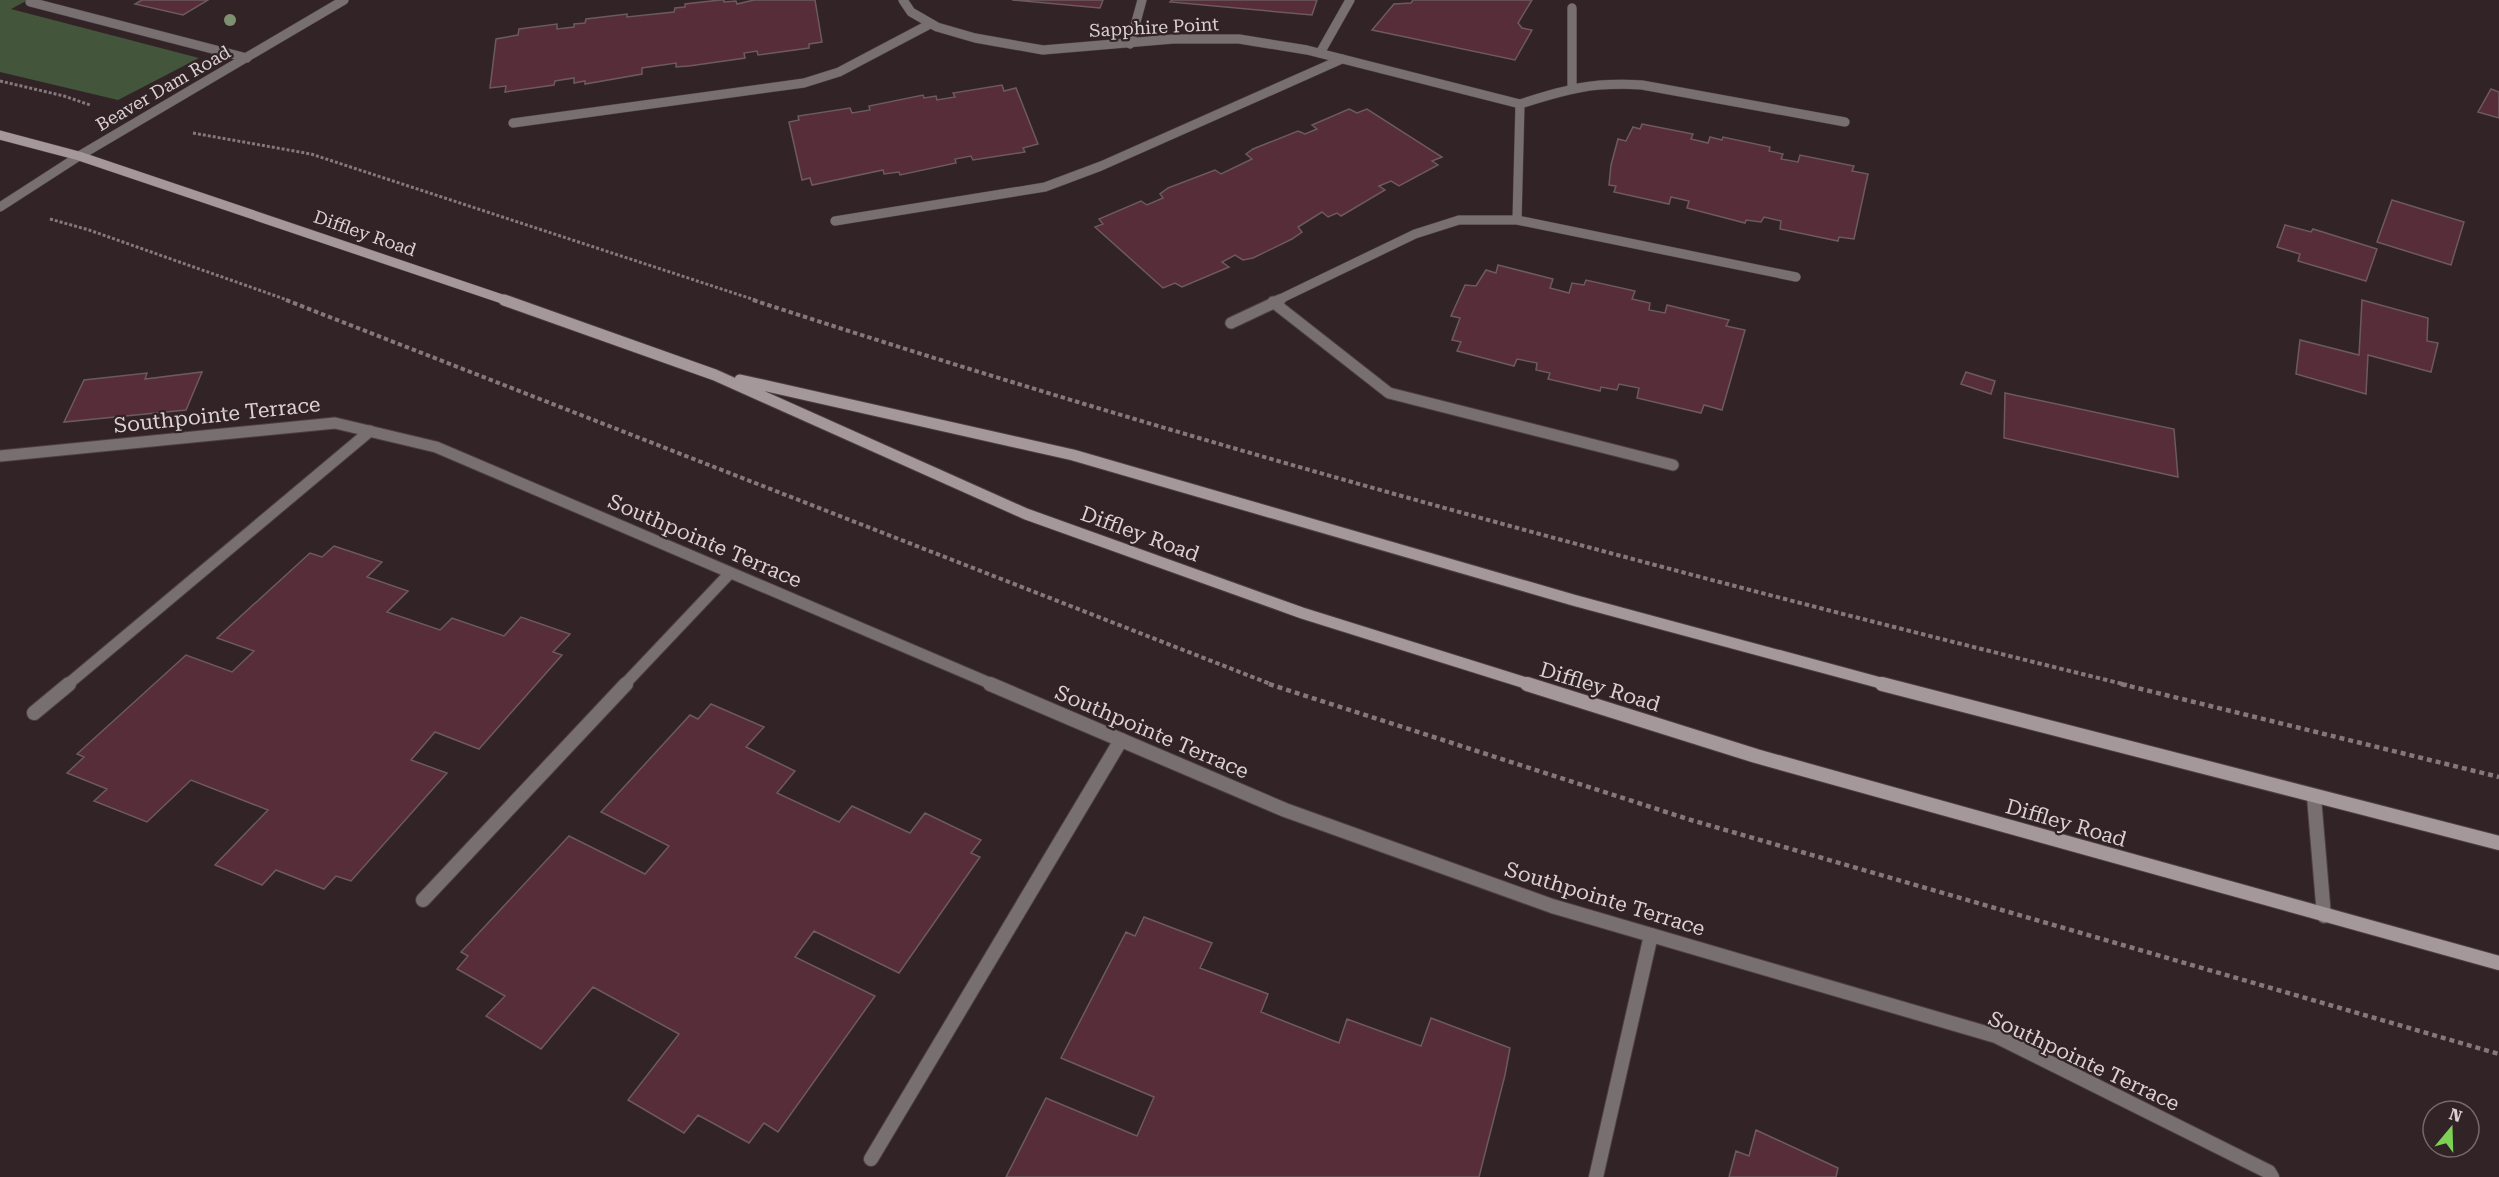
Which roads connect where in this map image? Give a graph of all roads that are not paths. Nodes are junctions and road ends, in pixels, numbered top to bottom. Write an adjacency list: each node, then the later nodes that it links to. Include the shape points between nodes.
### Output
1 (344, 0): 10 (street, Beaver Dam Road)
2 (903, 0): 7 (street, Sapphire Point, via 910,12)
3 (1142, 0): 8 (street)
4 (1350, 0): 9 (street)
5 (30, 2): 10 (street)
6 (1572, 8): 12 (street)
7 (930, 24): 8 (street, Sapphire Point, via 975,38 1043,50); 15 (street, via 839,72 804,82)
8 (1130, 44): 9 (street, Sapphire Point, via 1173,39 1239,39)
9 (1320, 54): 11 (street, Sapphire Point)
10 (247, 58): 17 (street, Beaver Dam Road)
11 (1342, 59): 13 (street, Sapphire Point); 20 (street, via 1045,187)
12 (1572, 87): 13 (street); 14 (street, via 1642,85)
13 (1520, 104): 19 (street)
14 (1845, 122)
15 (513, 123)
16 (0, 135): 17 (main road, Diffley Road)
17 (79, 156): 18 (street, Beaver Dam Road); 24 (main road, Diffley Road)
18 (1, 207)
19 (1517, 220): 21 (street); 22 (street, via 1459,220 1415,234)
20 (835, 221)
21 (1796, 277)
22 (1274, 302): 23 (street); 27 (street, via 1389,393)
23 (1231, 322)
24 (715, 375): 31 (main road, Diffley Road, via 1073,455 1756,650); 34 (main road, Diffley Road, via 1026,514 1302,613 1756,756)
25 (370, 432): 26 (street, Southpointe Terrace, via 334,423); 28 (street, Southpointe Terrace, via 436,447); 29 (street)
26 (0, 456)
27 (1673, 465)
28 (730, 573): 30 (street, Southpointe Terrace); 33 (street)
29 (34, 713)
30 (1121, 740): 35 (street, Southpointe Terrace, via 1285,810 1552,906); 37 (street)
31 (2314, 797): 32 (main road, Diffley Road); 34 (street)
32 (2499, 843)
33 (423, 900)
34 (2324, 916): 36 (main road, Diffley Road)
35 (1651, 935): 38 (street); 39 (street, Southpointe Terrace, via 1996,1036)
36 (2499, 963)
37 (871, 1159)
38 (1596, 1177)
39 (2272, 1177)

